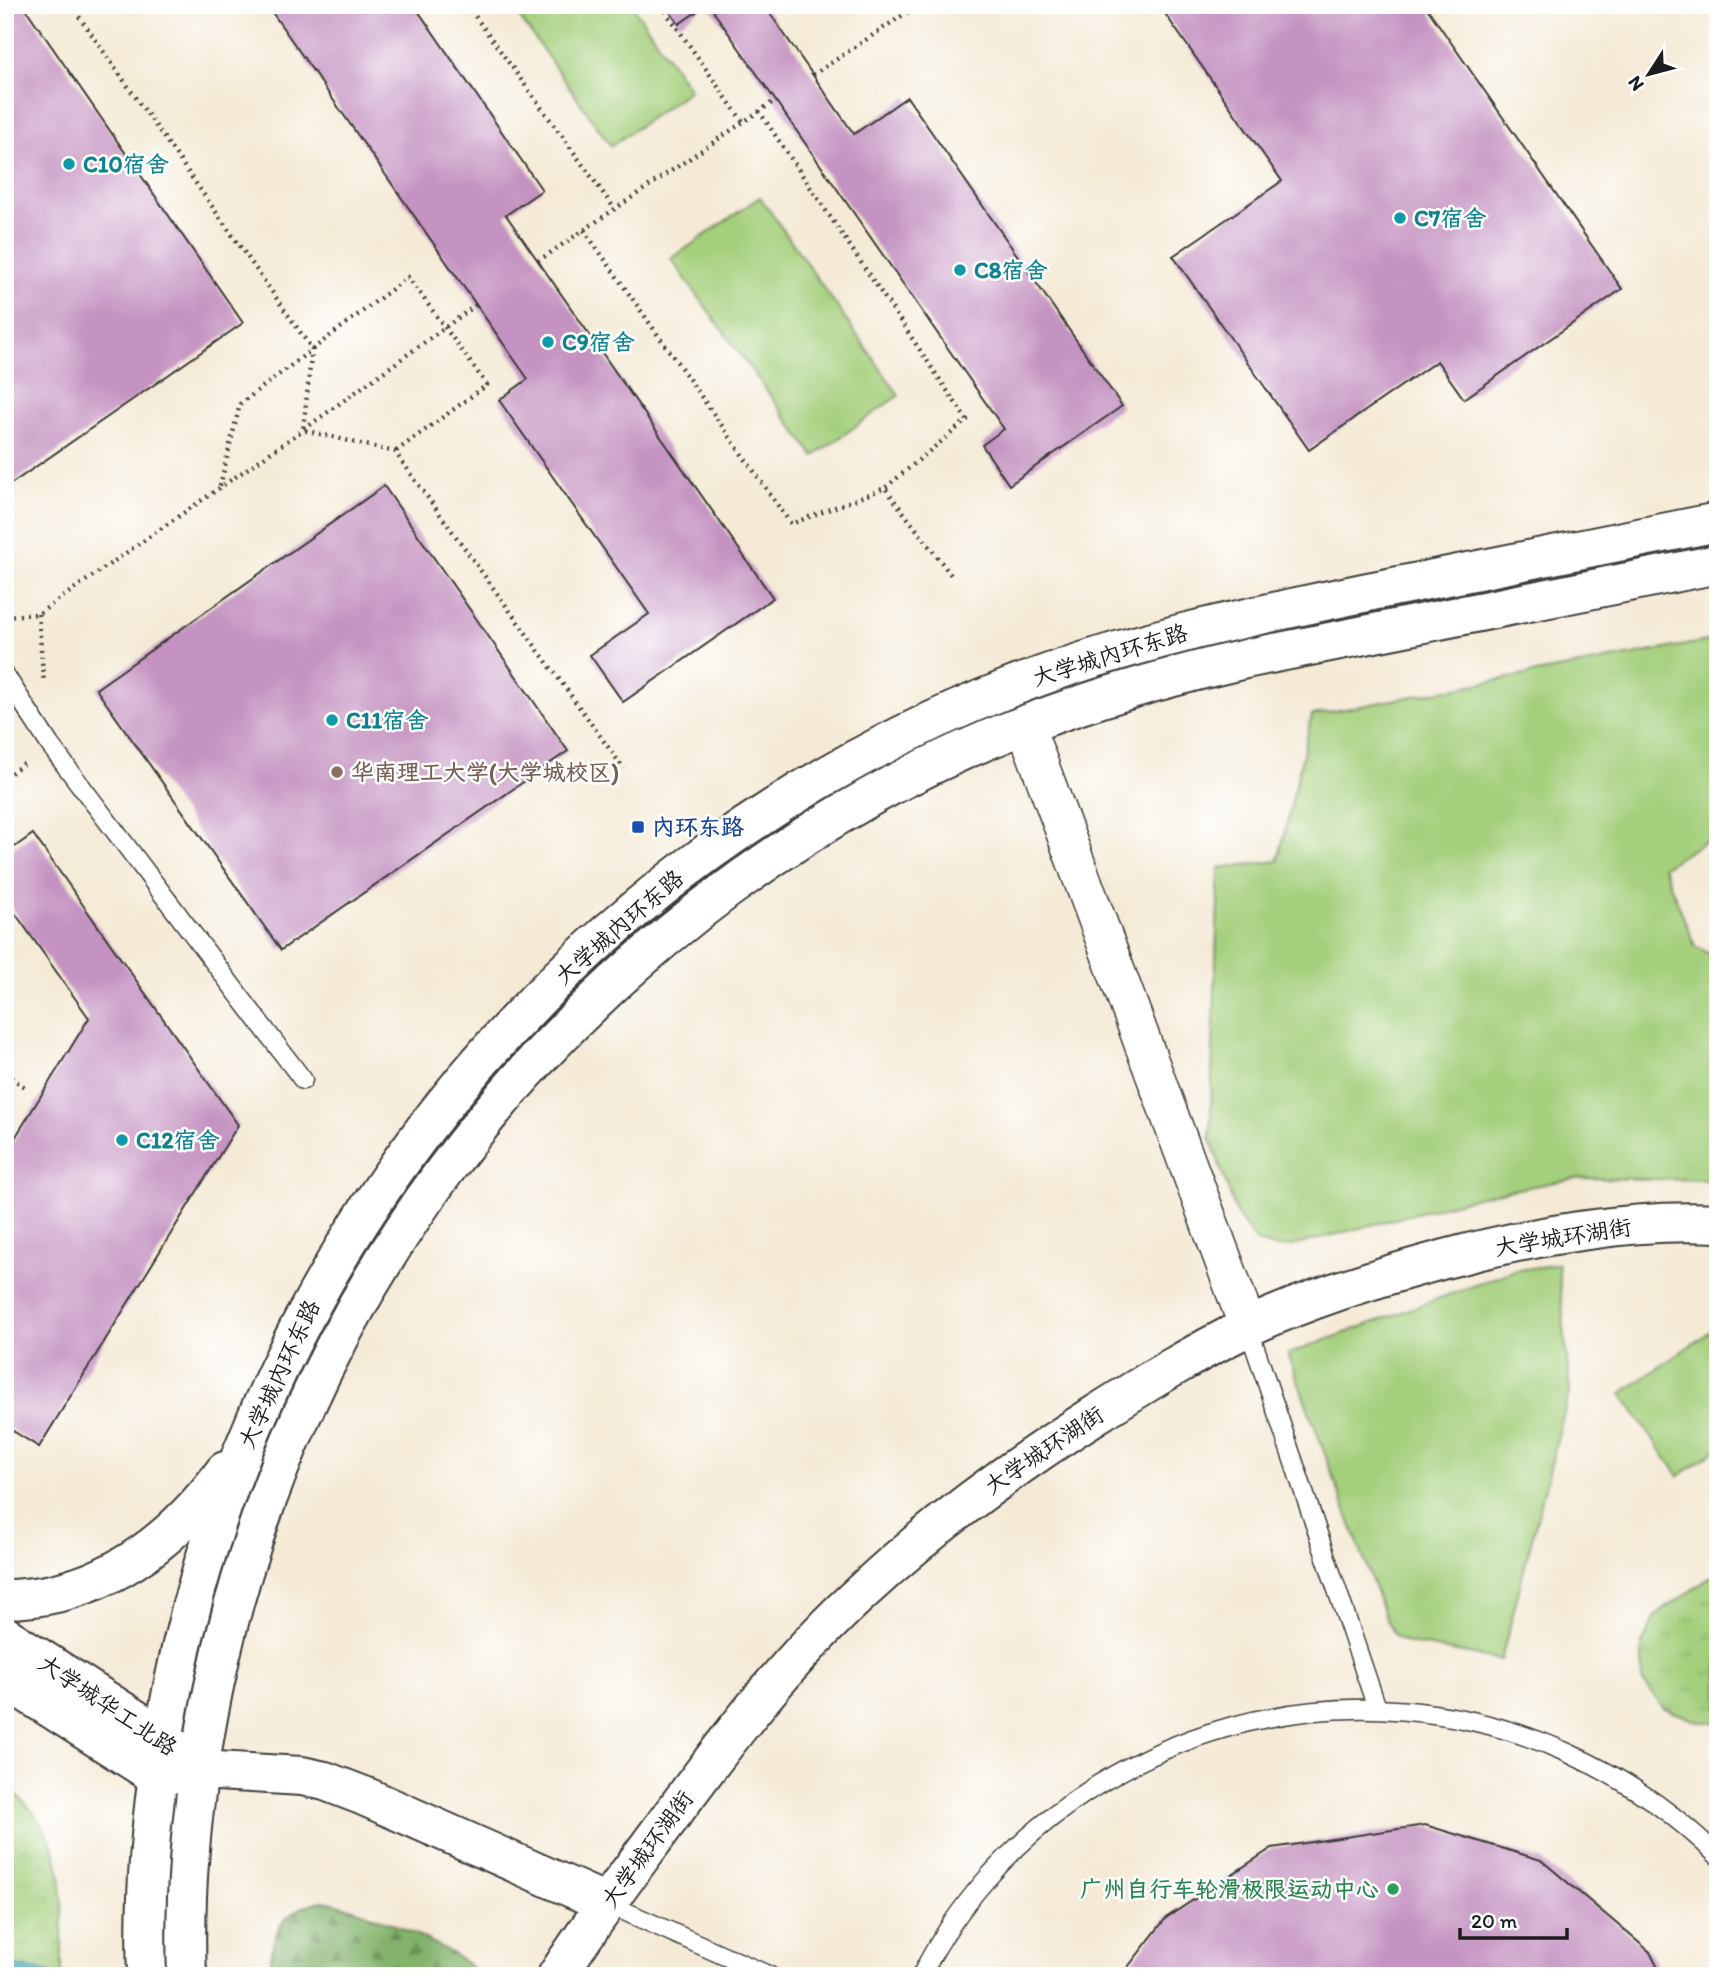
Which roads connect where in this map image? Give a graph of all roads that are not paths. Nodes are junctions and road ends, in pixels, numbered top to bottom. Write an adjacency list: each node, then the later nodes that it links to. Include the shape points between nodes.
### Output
1 (1718, 522): 8 (main road, 大学城内环东路, via 1241,618 1114,651 910,730 803,789 691,865 623,920 573,964 461,1082 389,1177 331,1268 296,1330)
2 (1718, 564): 4 (main road, 大学城内环东路, via 1196,670)
3 (5, 675): 5 (lane, via 50,745)
4 (1025, 725): 7 (street); 14 (main road, 大学城内环东路, via 873,796 772,857 701,908 600,994 485,1117 390,1251 332,1349 303,1410 261,1514 234,1603)
5 (303, 1080)
6 (1718, 1223): 7 (main road, 大学城环湖街, via 1628,1226 1482,1250 1400,1271)
7 (1248, 1327): 12 (lane); 17 (main road, 大学城环湖街, via 1152,1379 995,1481 862,1592 793,1661 738,1726)
8 (245, 1444): 9 (main road, via 185,1518 120,1570 45,1596); 13 (main road, 大学城内环东路, via 194,1592)
9 (5, 1599)
10 (5, 1636): 13 (main road, 大学城华工北路)
11 (5, 1679): 15 (main road, 大学城华工北路)
12 (1377, 1708): 16 (lane, via 1462,1718 1565,1751 1641,1792); 22 (lane, via 1302,1712 1229,1726 1168,1747 1102,1782 1041,1826 994,1870 954,1920)
13 (163, 1737): 14 (main road, 大学城华工北路); 15 (main road, 大学城内环东路)
14 (199, 1770): 15 (main road, 大学城华工北路); 17 (main road, via 302,1776 325,1782); 19 (main road, 大学城内环东路, via 189,1868)
15 (157, 1776): 18 (main road, 大学城内环东路, via 147,1901)
16 (1718, 1856)
17 (606, 1903): 20 (main road, 大学城环湖街); 21 (lane)
18 (147, 1976)
19 (187, 1976)
20 (557, 1976)
21 (770, 1976)
22 (921, 1976)

